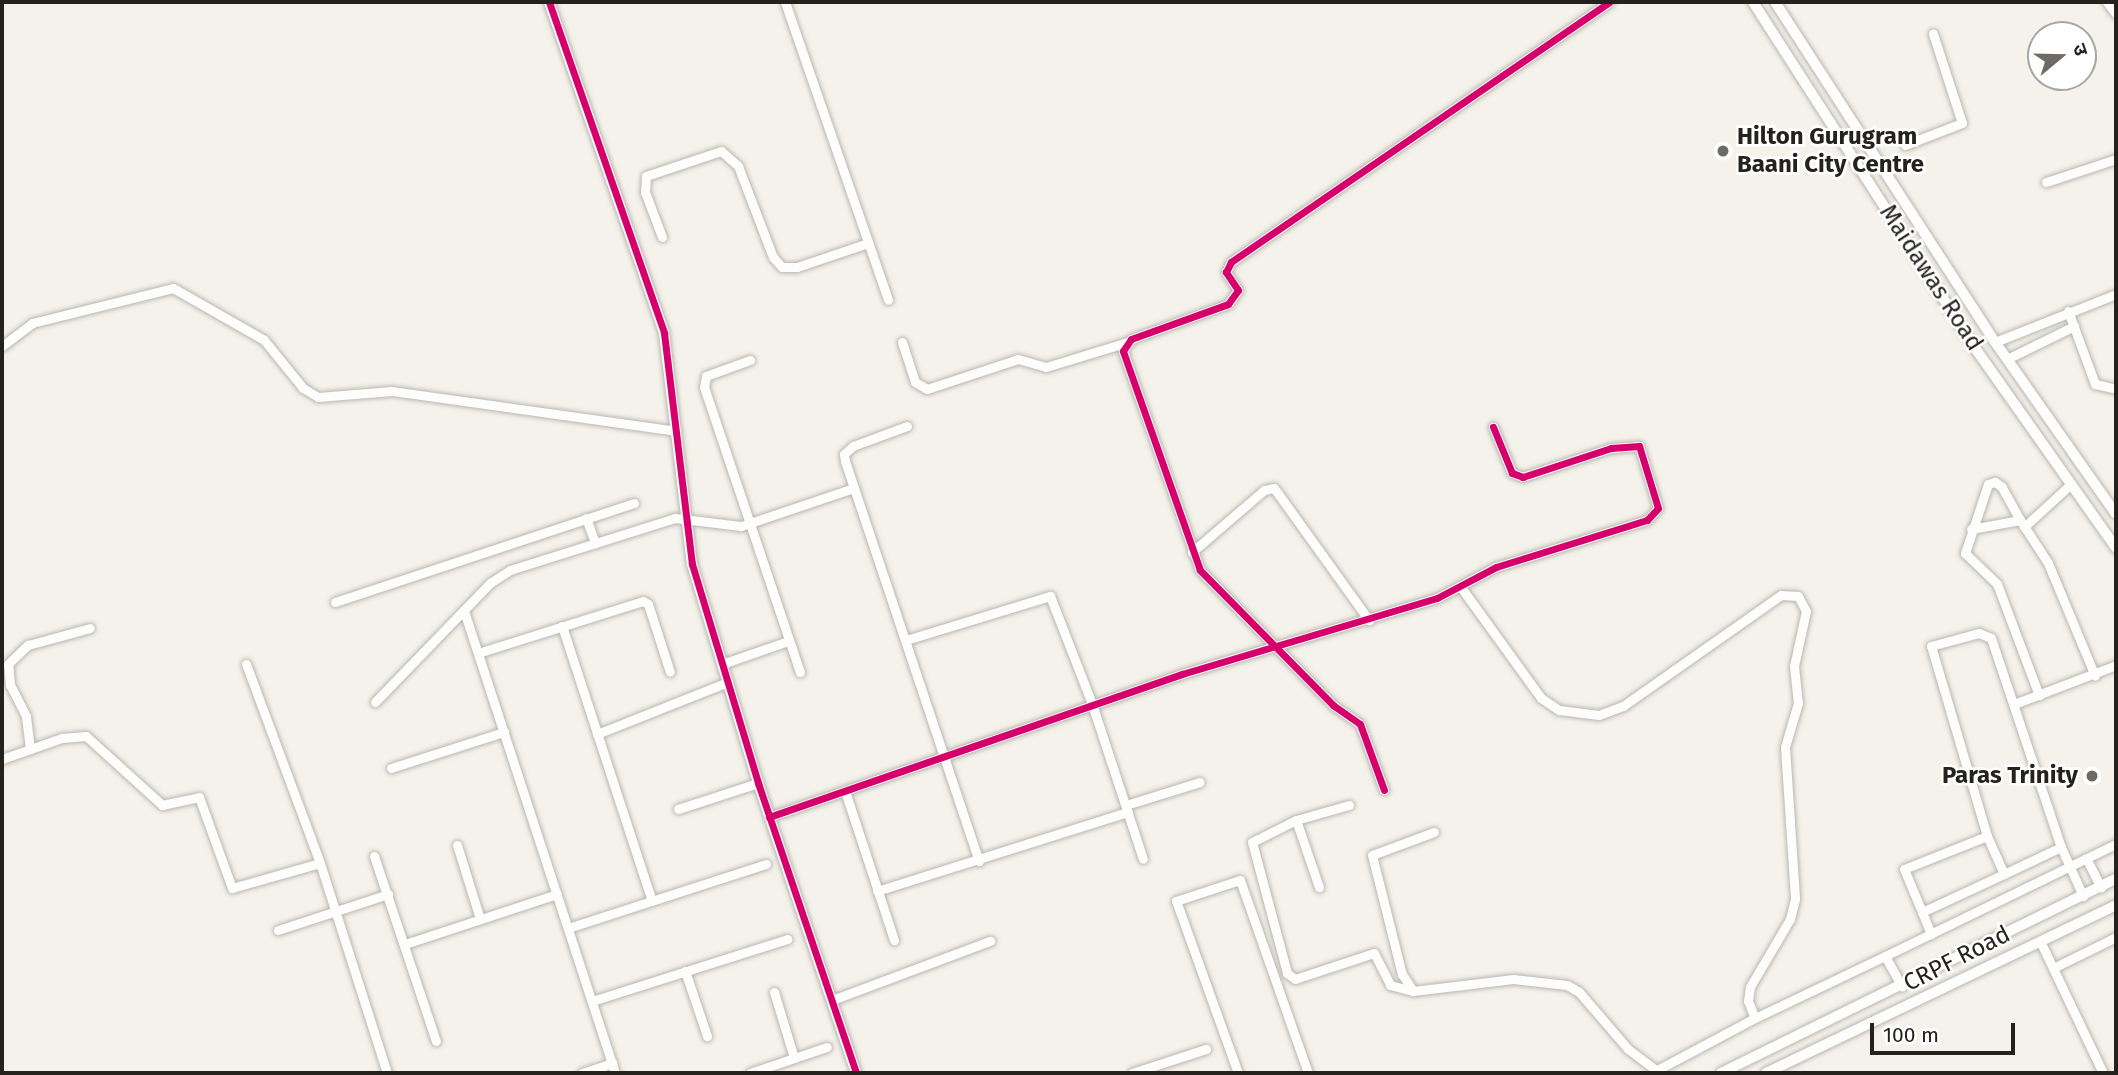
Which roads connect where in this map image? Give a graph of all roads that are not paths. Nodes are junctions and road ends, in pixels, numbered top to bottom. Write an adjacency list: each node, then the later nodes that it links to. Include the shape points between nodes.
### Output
1 (549, 2): 29 (street, via 664,333)
2 (785, 2): 15 (street)
3 (1609, 2): 21 (street, via 1231,262 1226,272 1238,290 1228,304)
4 (1752, 2): 10 (street, Maidawas Road)
5 (1775, 2): 9 (street, Maidawas Road)
6 (2107, 2): 7 (street)
7 (2116, 14)
8 (1933, 34): 11 (street, via 1962,123)
9 (1842, 110): 10 (street); 22 (street, Maidawas Road)
10 (1828, 121): 30 (street, Maidawas Road, via 1975,348)
11 (1905, 145)
12 (2116, 159): 13 (street)
13 (2046, 182)
14 (662, 237): 15 (street, via 645,191 646,176 721,151 738,166 764,236 782,267 797,267)
15 (868, 243): 17 (street)
16 (2116, 294): 18 (street)
17 (888, 300)
18 (2068, 312): 19 (street); 22 (street)
19 (2074, 326): 24 (street); 26 (street, via 2095,384)
20 (902, 342): 21 (street, via 915,382 927,389 1018,359 1046,367)
21 (1128, 342): 41 (street, via 1124,357)
22 (1995, 342): 24 (street, Maidawas Road)
23 (2, 346): 29 (street, via 32,323 173,288 264,340 303,388 318,397 392,391)
24 (2007, 359): 33 (street, Maidawas Road)
25 (750, 360): 37 (street, via 711,373 703,381)
26 (2116, 389)
27 (907, 426): 31 (street, via 847,449 845,461)
28 (1493, 427): 42 (street, via 1512,473 1523,477 1611,448 1639,446 1658,508 1647,520 1496,568)
29 (676, 431): 34 (street)
30 (2071, 484): 36 (street); 40 (street, Maidawas Road)
31 (854, 488): 37 (street); 48 (street)
32 (634, 503): 35 (street)
33 (2116, 514)
34 (685, 517): 37 (street, via 734,527); 39 (street); 53 (street, via 692,565)
35 (586, 518): 39 (street); 43 (street)
36 (2022, 523): 38 (street); 38 (street, via 1995,482 1988,484); 57 (street, via 2048,564)
37 (748, 524): 49 (street)
38 (1971, 529): 60 (street, via 1965,553 1997,584)
39 (595, 542): 44 (street, via 499,576)
40 (2116, 548)
41 (1192, 552): 45 (street, via 1265,490 1274,488); 50 (street, via 1207,579)
42 (1460, 586): 45 (street); 122 (street, via 1541,698 1559,710 1599,715 1633,699 1781,595 1794,593 1804,603 1794,666 1798,703 1785,747 1795,898 1790,919 1750,986 1747,996)
43 (335, 602)
44 (464, 611): 51 (street); 61 (street)
45 (1369, 620): 50 (street)
46 (562, 626): 51 (street); 55 (street, via 643,601 648,604); 65 (street)
47 (90, 628): 59 (street, via 17,651 8,664)
48 (906, 640): 62 (street, via 1050,596); 67 (street)
49 (788, 641): 53 (street); 56 (street)
50 (1281, 648): 62 (street); 72 (street, via 1333,705 1360,724)
51 (478, 653): 64 (street)
52 (246, 664): 88 (street)
53 (722, 664): 58 (street)
54 (2116, 665): 57 (street)
55 (670, 672)
56 (800, 673)
57 (2095, 676): 60 (street)
58 (728, 682): 65 (street); 71 (street)
59 (6, 686): 66 (street, via 26,716)
60 (2039, 695): 63 (street)
61 (375, 702)
62 (1092, 704): 67 (street); 76 (street)
63 (2014, 704): 80 (street, via 1988,634 1931,646); 83 (street)
64 (504, 733): 69 (street); 97 (street)
65 (597, 734): 99 (street)
66 (30, 750): 68 (street); 88 (street, via 86,736 162,805 199,797 230,887)
67 (943, 757): 73 (street); 87 (street)
68 (2, 759)
69 (391, 768)
70 (1200, 782): 76 (street)
71 (758, 783): 75 (street); 77 (street)
72 (1384, 790)
73 (845, 791): 77 (street); 95 (street)
74 (1349, 805): 78 (street)
75 (678, 809)
76 (1127, 809): 86 (street); 87 (street)
77 (769, 817): 120 (street)
78 (1296, 820): 93 (street); 118 (street, via 1256,838 1251,848 1287,973 1295,979 1374,953 1390,985)
79 (1434, 832): 118 (street, via 1371,855 1402,974)
80 (1987, 836): 91 (street); 102 (street, via 1904,869)
81 (2116, 844): 85 (street)
82 (457, 845): 103 (street)
83 (2061, 848): 90 (street); 91 (street)
84 (374, 856): 96 (street)
85 (2086, 858): 90 (street); 94 (street)
86 (1143, 859)
87 (979, 860): 95 (street)
88 (320, 863): 101 (street)
89 (766, 864): 99 (street)
90 (2069, 866): 98 (street); 107 (street)
91 (2004, 874): 102 (street)
92 (2116, 879): 94 (street, CRPF Road)
93 (1319, 887)
94 (2101, 887): 98 (street, CRPF Road)
95 (877, 891): 110 (street)
96 (388, 894): 101 (street); 112 (street)
97 (557, 894): 103 (street); 105 (street)
98 (2083, 896): 104 (street, CRPF Road)
99 (652, 901): 105 (street)
100 (2116, 905): 113 (street)
101 (334, 911): 106 (street); 130 (street)
102 (1922, 912): 107 (street)
103 (480, 919): 112 (street)
104 (2028, 923): 113 (street); 117 (street, CRPF Road)
105 (568, 928): 121 (street)
106 (278, 930)
107 (1931, 934): 114 (street)
108 (2116, 937): 115 (street)
109 (786, 939): 116 (street)
110 (894, 940)
111 (989, 941): 120 (street)
112 (405, 944): 124 (street)
113 (2039, 944): 115 (street); 139 (street)
114 (1885, 956): 117 (street); 122 (street)
115 (2053, 968): 140 (street)
116 (685, 971): 121 (street); 123 (street)
117 (1902, 987): 138 (street, CRPF Road)
118 (1413, 991): 129 (street, via 1513,979 1567,985 1579,992 1628,1049)
119 (774, 992): 127 (street)
120 (832, 1000): 134 (street)
121 (592, 1001): 128 (street)
122 (1755, 1018): 129 (street)
123 (707, 1036)
124 (436, 1041)
125 (827, 1047): 127 (street)
126 (1206, 1049): 135 (street)
127 (794, 1058): 133 (street)
128 (612, 1063): 131 (street); 132 (street)
129 (1660, 1071)
130 (387, 1073)
131 (582, 1073)
132 (615, 1073)
133 (750, 1073)
134 (856, 1073)
135 (1132, 1073)
136 (1238, 1073): 137 (street, via 1176,901 1240,880)
137 (1308, 1073)
138 (1721, 1073)
139 (1766, 1073)
140 (2103, 1073)

